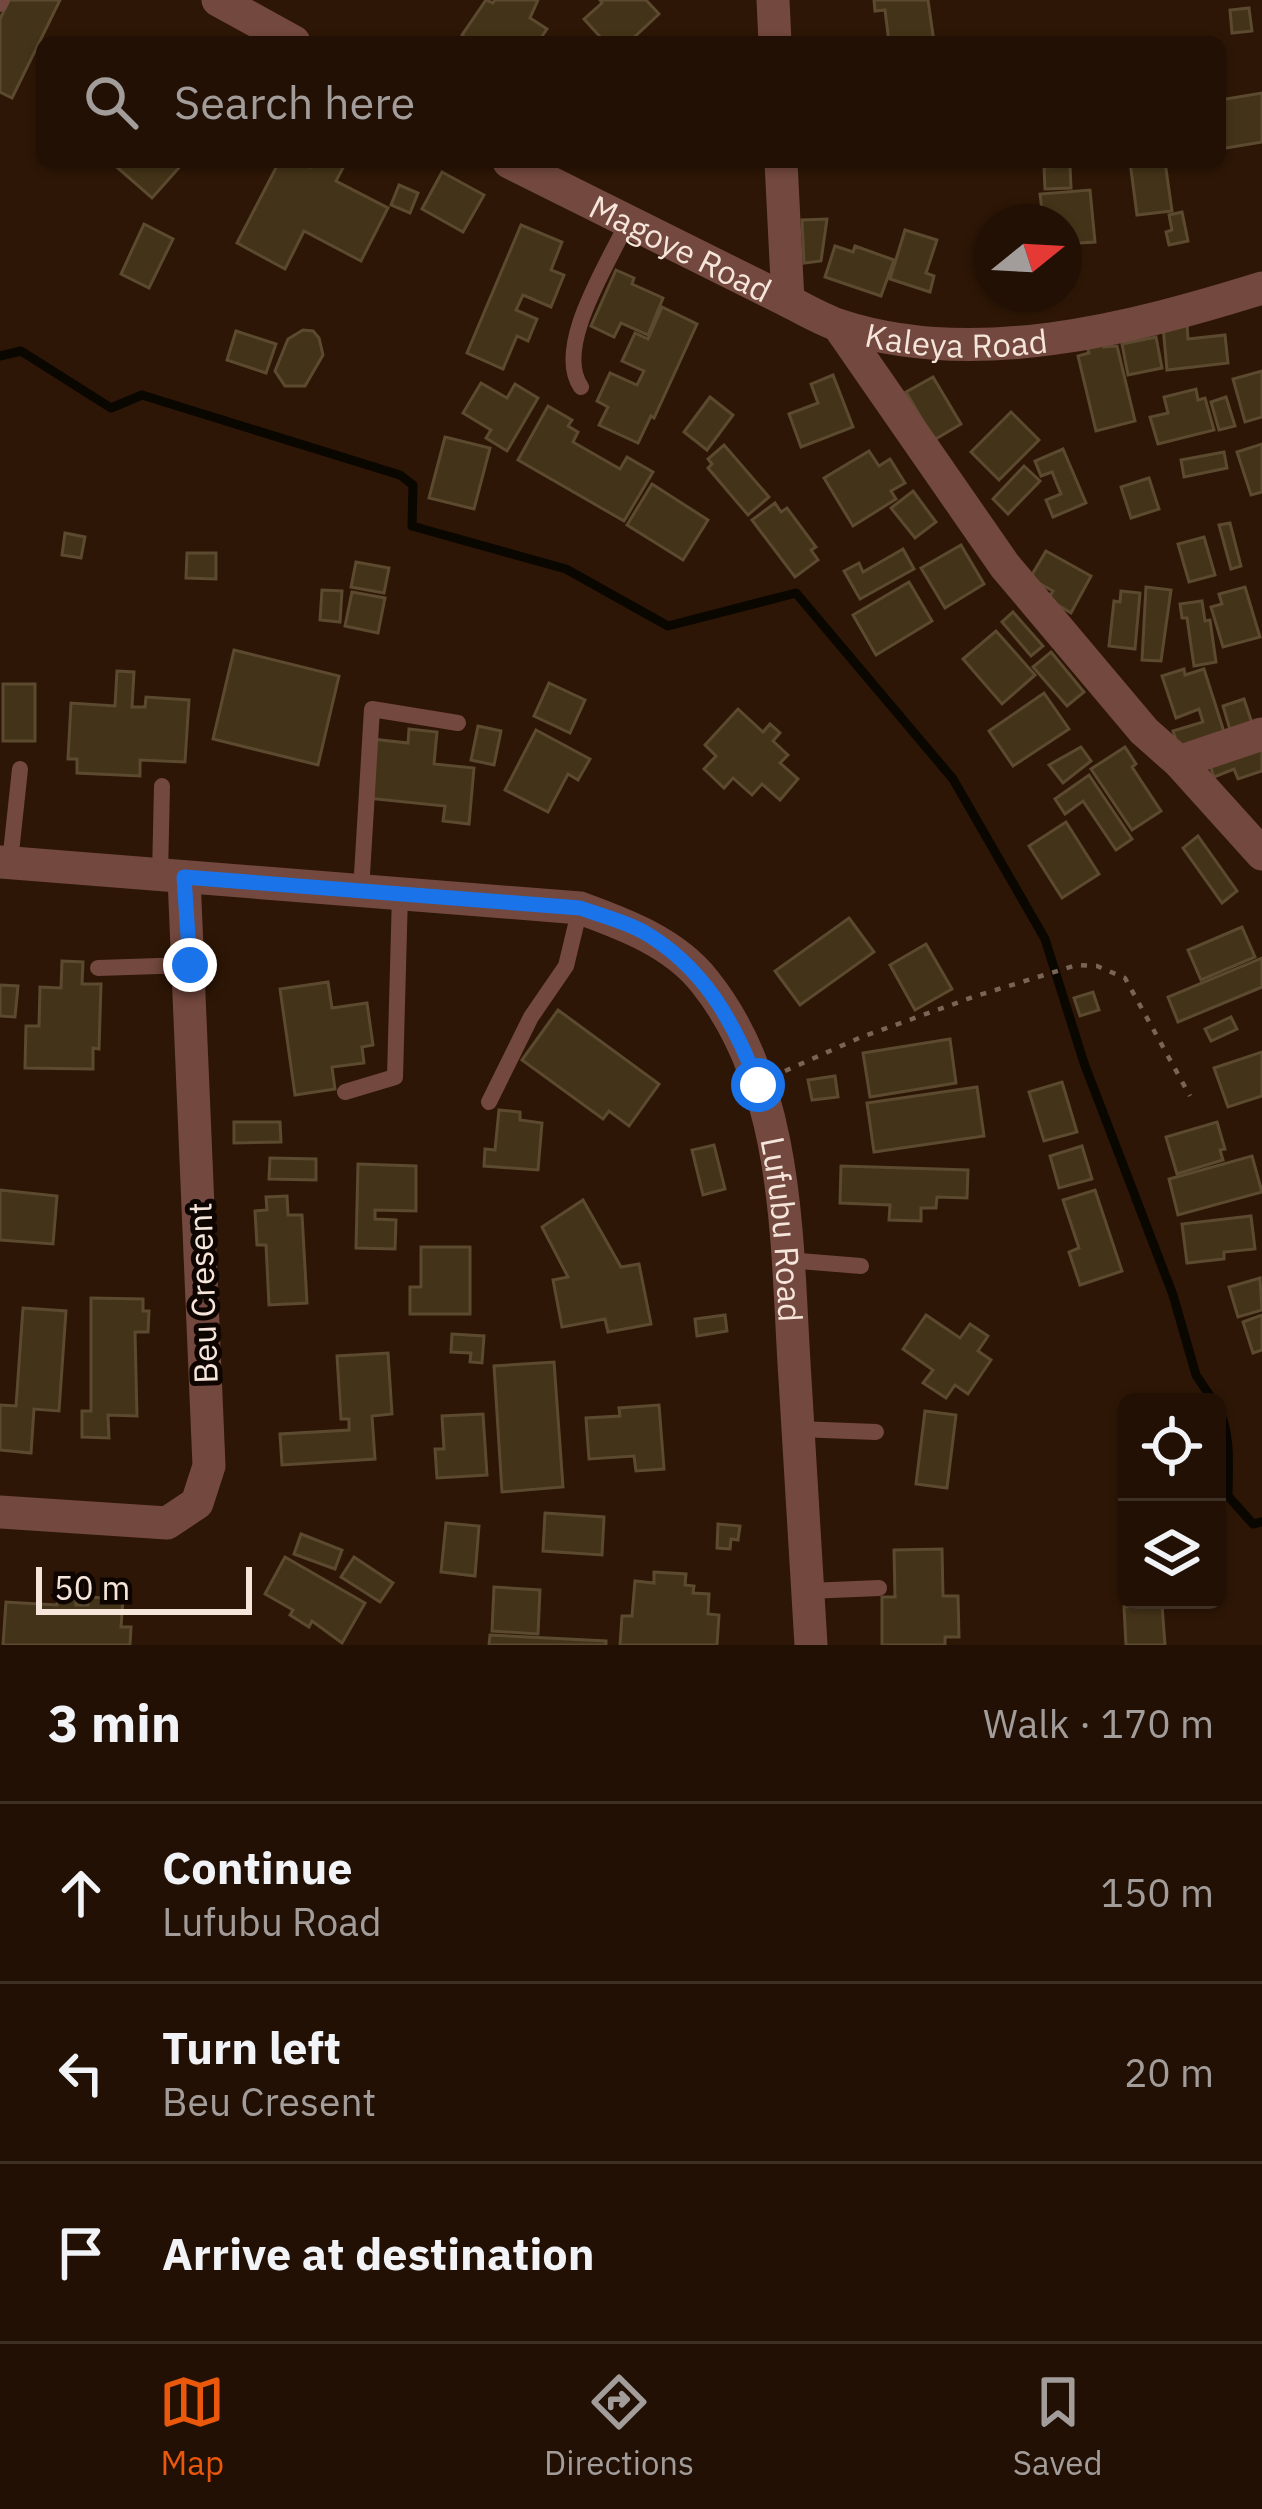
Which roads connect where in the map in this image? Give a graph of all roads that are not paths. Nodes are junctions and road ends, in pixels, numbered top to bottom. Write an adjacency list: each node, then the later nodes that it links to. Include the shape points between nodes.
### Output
1 (218, 0): 3 (street)
2 (773, 0): 4 (street)
3 (283, 36)
4 (775, 36)
5 (520, 168): 7 (street, Magoye Road)
6 (781, 168): 9 (street)
7 (628, 221): 9 (street, Magoye Road); 11 (lane, via 580,323 573,362)
8 (1262, 288): 10 (street, Kaleya Road, via 1130,327 997,346)
9 (788, 301): 10 (street, Kaleya Road)
10 (838, 325): 14 (street, via 1005,566 1144,731)
11 (581, 387)
12 (458, 723): 20 (lane, via 372,709)
13 (1262, 734): 14 (street)
14 (1180, 762): 17 (street)
15 (20, 769): 18 (lane)
16 (162, 786): 19 (lane)
17 (1262, 854)
18 (5, 862): 19 (street, Lufubu Road)
19 (172, 876): 20 (street, Lufubu Road); 23 (street, Beu Cresent)
20 (361, 891): 21 (street, Lufubu Road)
21 (400, 893): 22 (street, Lufubu Road); 25 (lane, via 394,1077)
22 (580, 908): 26 (lane, via 566,966); 27 (street, Lufubu Road, via 641,931 703,979 739,1033 782,1186)
23 (190, 965): 24 (lane); 31 (street, Beu Cresent, via 209,1466 197,1503 167,1523)
24 (98, 968)
25 (345, 1092)
26 (489, 1102)
27 (787, 1260): 28 (lane); 29 (street, Lufubu Road)
28 (861, 1265)
29 (798, 1429): 30 (lane); 33 (street, Lufubu Road)
30 (876, 1432)
31 (0, 1512)
32 (879, 1588): 33 (lane)
33 (808, 1591): 34 (street, Lufubu Road)
34 (812, 1645)

